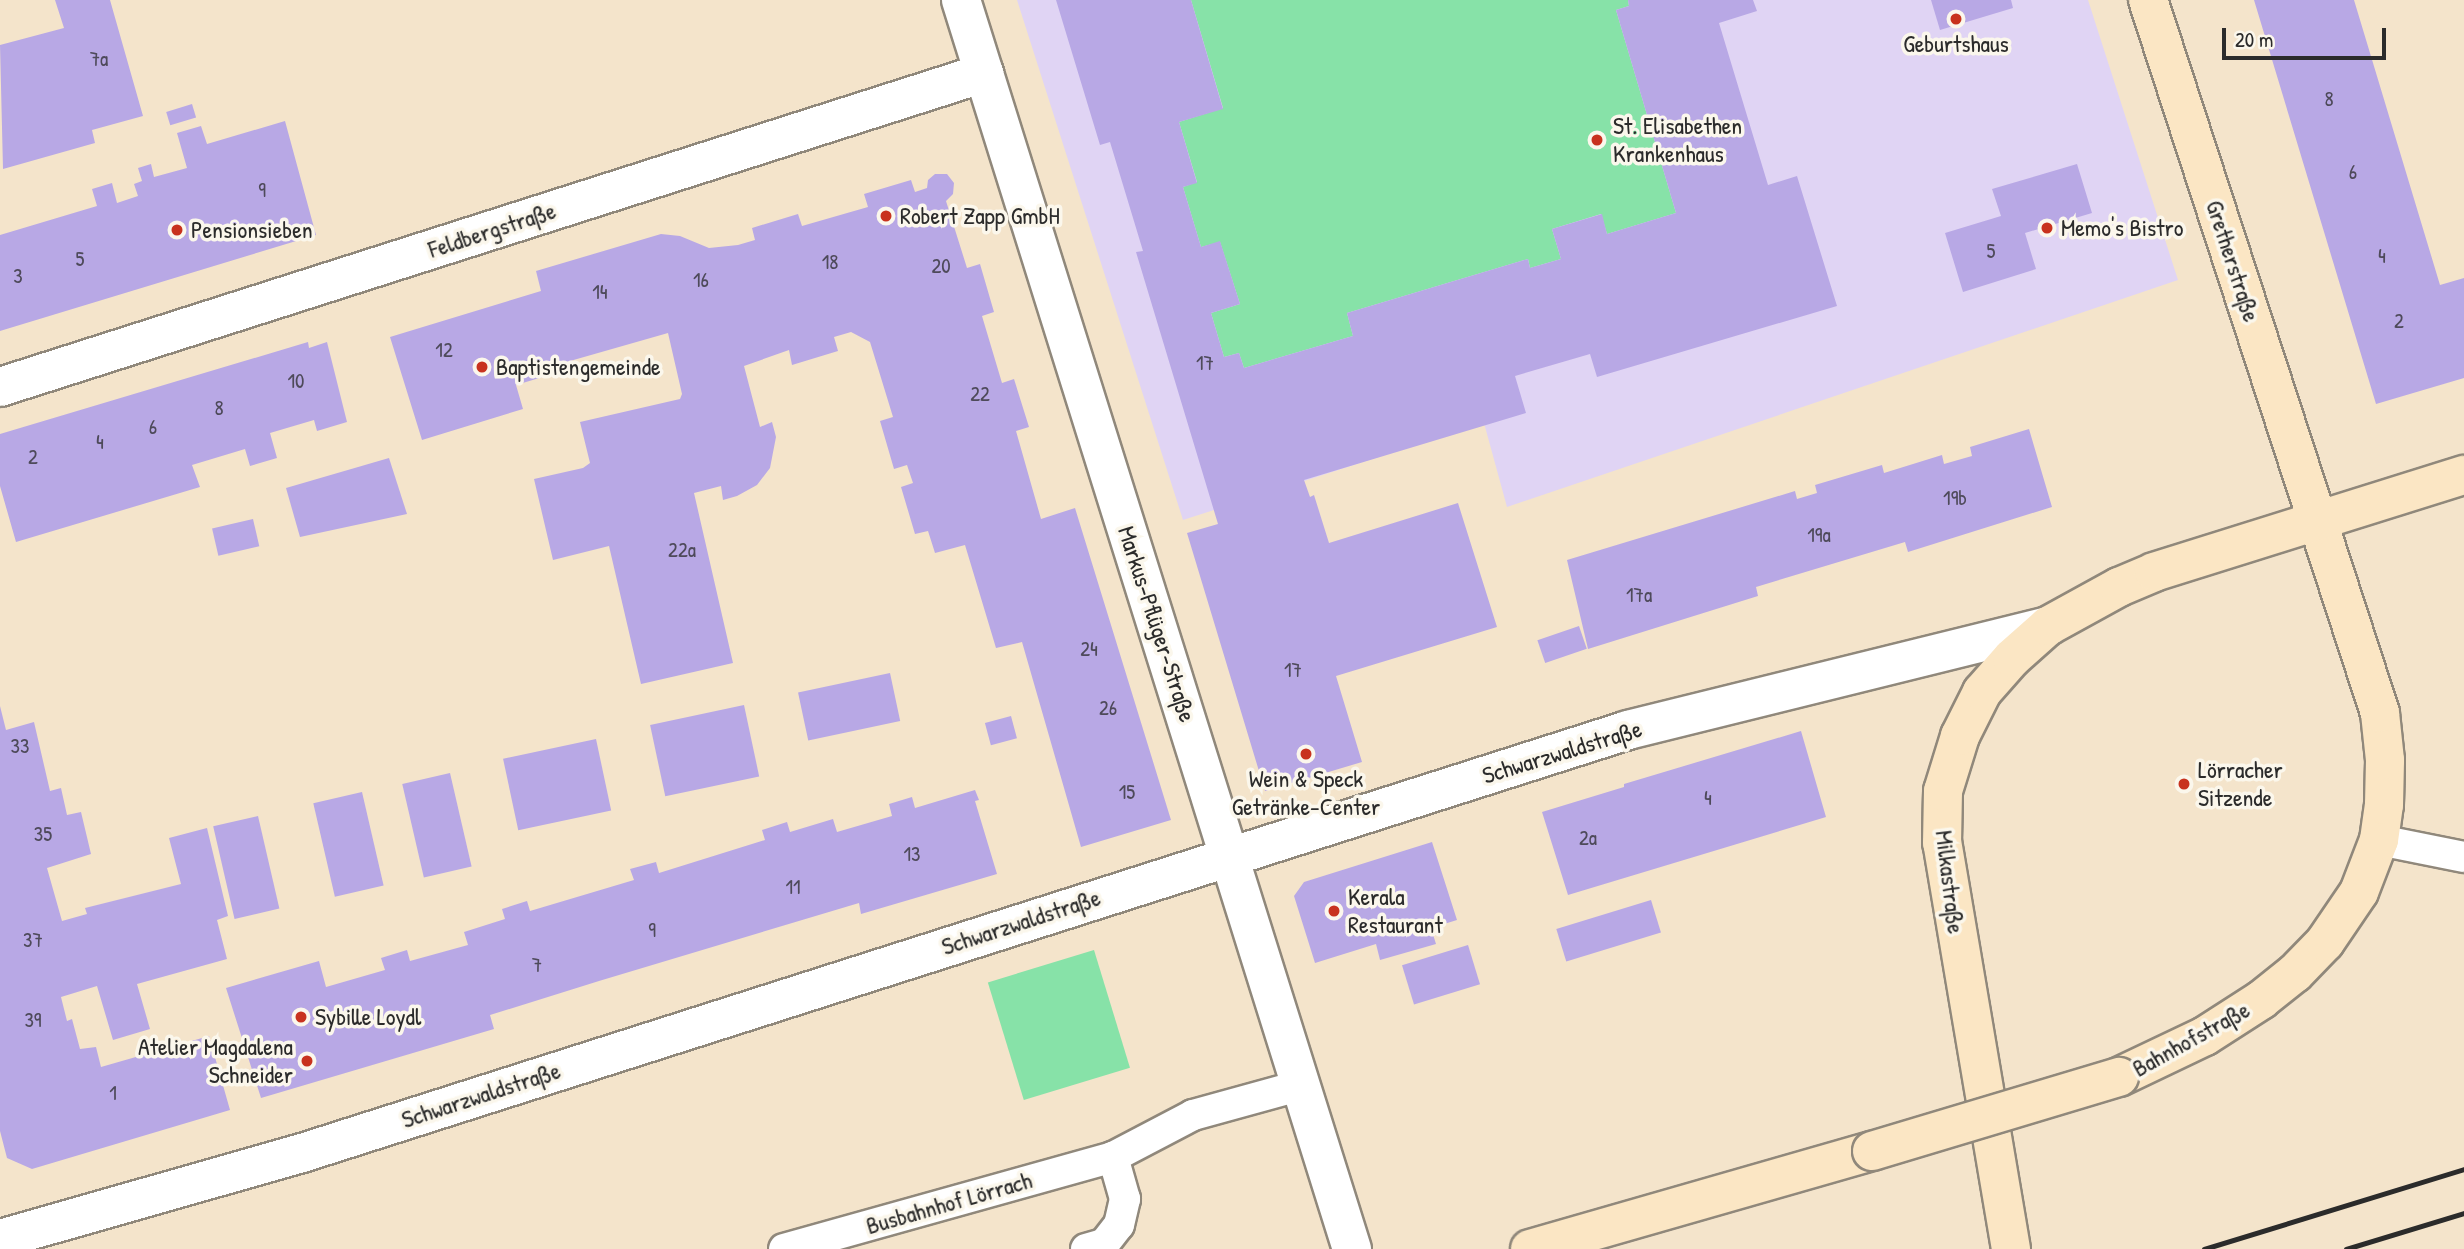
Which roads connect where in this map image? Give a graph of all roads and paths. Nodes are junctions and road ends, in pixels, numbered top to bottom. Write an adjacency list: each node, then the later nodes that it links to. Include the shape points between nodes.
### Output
1 (961, 0): 3 (street, Markus-Pflüger-Straße)
2 (2148, 0): 6 (main road, Gretherstraße)
3 (984, 73): 4 (street, Feldbergstraße); 9 (street, Markus-Pflüger-Straße)
4 (0, 387)
5 (2464, 475): 6 (main road)
6 (2317, 522): 7 (main road, Milkastraße, via 2154,572 2083,604); 8 (main road, Bahnhofstraße, via 2380,713 2385,760)
7 (2048, 626): 9 (street, Schwarzwaldstraße, via 1628,730); 18 (main road, Milkastraße, via 2012,657 1982,692 1960,736 1943,791 1942,843)
8 (2379, 840): 10 (lane); 17 (main road, Bahnhofstraße, bridge, via 2359,892 2325,942 2261,1000 2205,1036 2119,1077)
9 (1230, 855): 11 (street, Markus-Pflüger-Straße); 13 (street, Schwarzwaldstraße, via 302,1153)
10 (2464, 858)
11 (1302, 1085): 12 (lane, Busbahnhof Lörrach, via 1193,1115); 16 (street, Markus-Pflüger-Straße)
12 (1114, 1157): 14 (lane, Busbahnhof Lörrach); 15 (lane, via 1125,1199 1119,1226 1104,1244)
13 (0, 1239)
14 (784, 1249)
15 (1086, 1249)
16 (1352, 1249)
17 (1530, 1249)
18 (2011, 1249)

